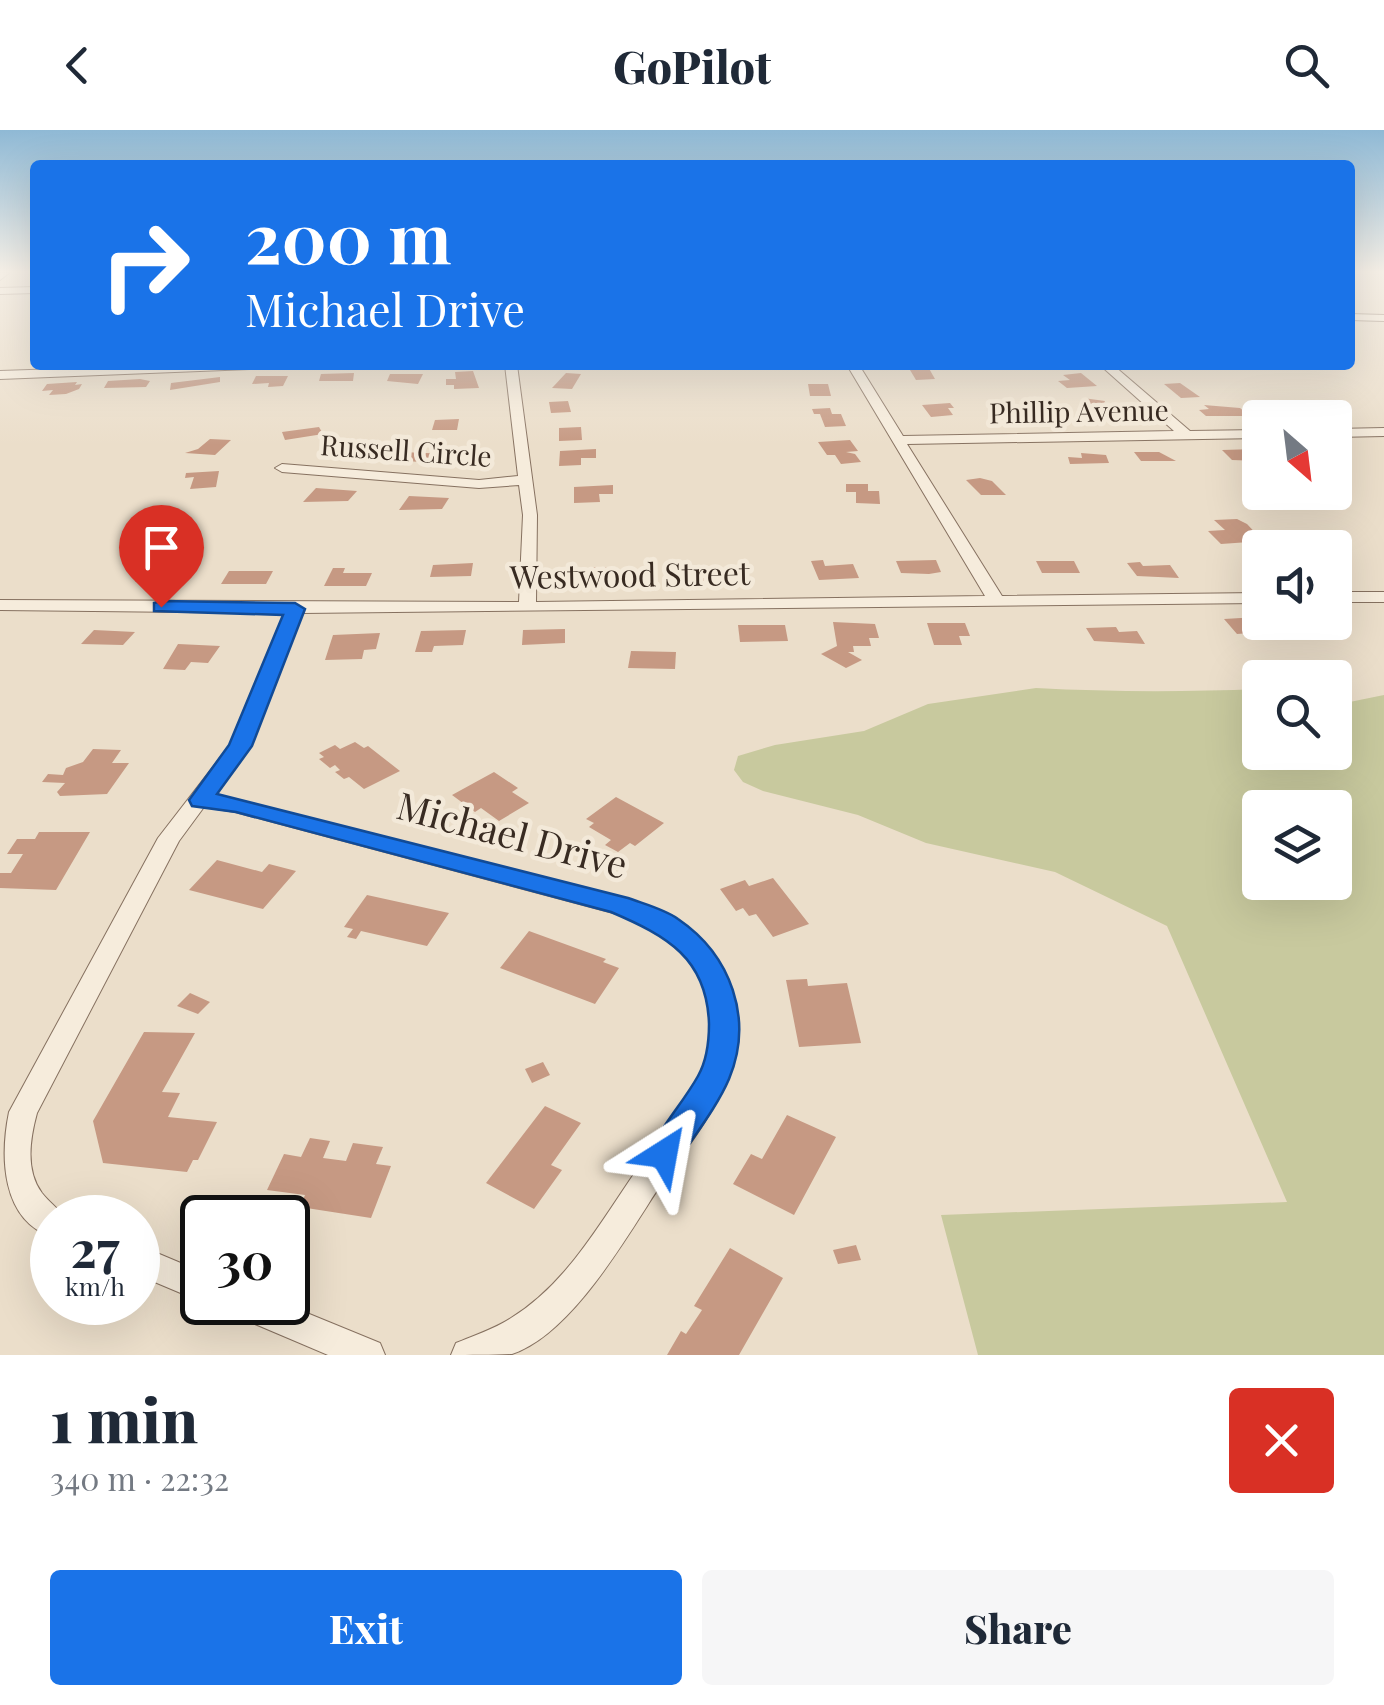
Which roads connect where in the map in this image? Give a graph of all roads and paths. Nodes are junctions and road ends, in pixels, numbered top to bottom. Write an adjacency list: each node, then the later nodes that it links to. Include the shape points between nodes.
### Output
1 (137, 370): 5 (street)
2 (511, 370): 12 (street)
3 (856, 370): 10 (street)
4 (1112, 370): 9 (street)
5 (0, 375)
6 (1384, 432): 7 (street)
7 (1352, 433)
8 (1242, 434): 9 (street, Phillip Avenue)
9 (1186, 435): 10 (street, Phillip Avenue)
10 (898, 440): 16 (street)
11 (282, 468): 12 (street, Russell Circle, via 479,484)
12 (526, 480): 18 (street)
13 (1352, 597): 14 (street)
14 (1384, 597)
15 (1242, 598): 16 (street, Westwood Street)
16 (996, 601): 18 (street, Westwood Street)
17 (0, 605): 19 (street, Westwood Street)
18 (527, 607): 19 (street, Westwood Street)
19 (295, 609): 20 (street, via 240,746)
20 (201, 800): 21 (street, via 165,845 23,1112 16,1176); 24 (street, Michael Drive, via 636,910 680,933 718,983 727,1029 720,1062 639,1192 557,1306 522,1332)
21 (30, 1202)
22 (296, 1325): 23 (street)
23 (368, 1355)
24 (468, 1355)

